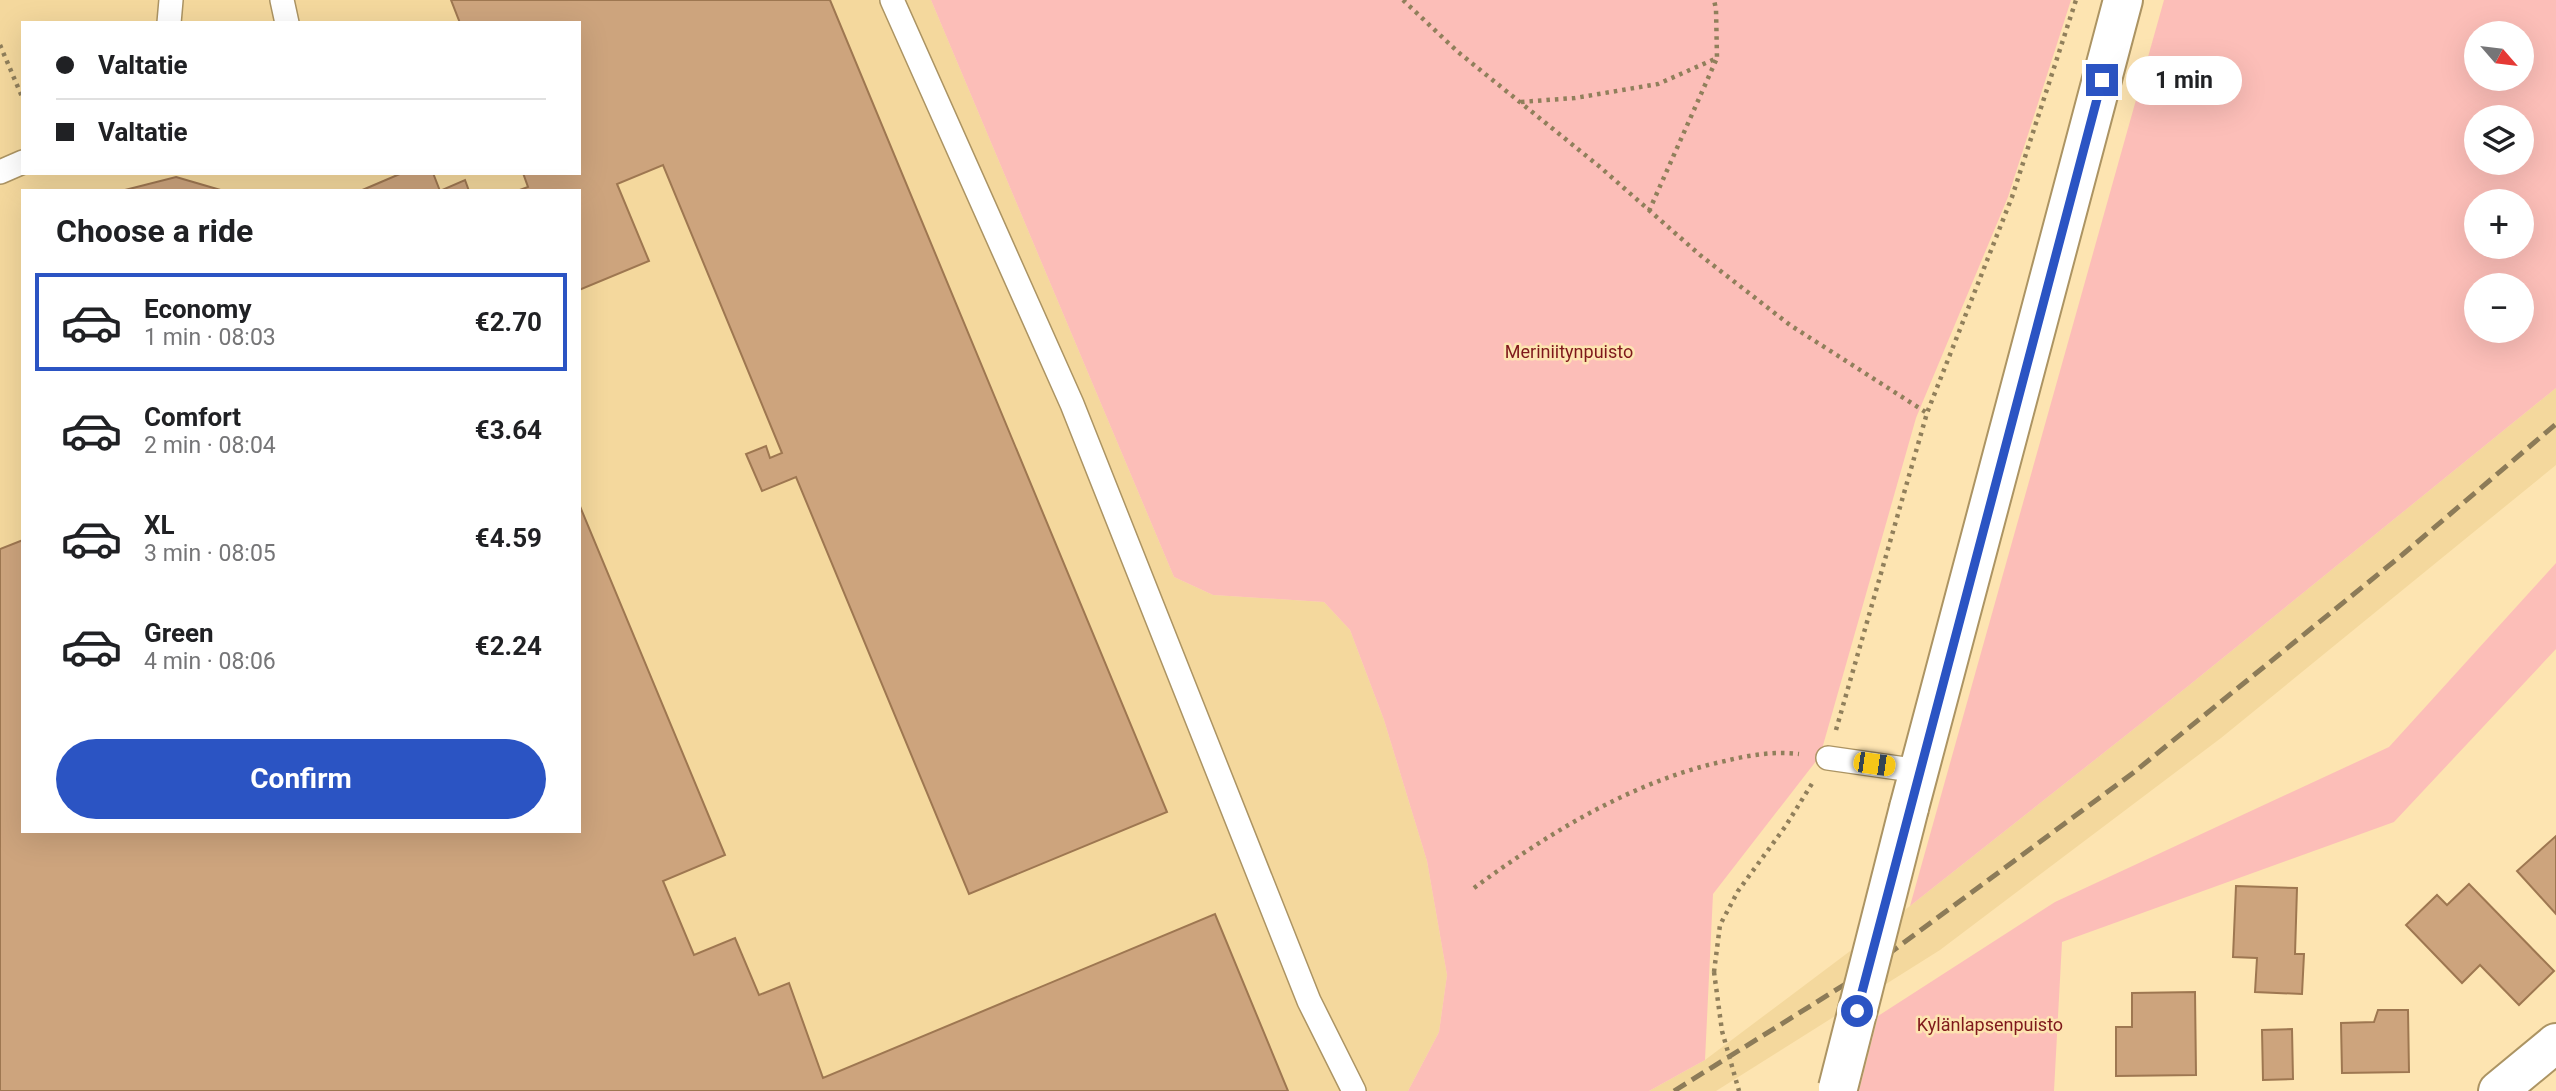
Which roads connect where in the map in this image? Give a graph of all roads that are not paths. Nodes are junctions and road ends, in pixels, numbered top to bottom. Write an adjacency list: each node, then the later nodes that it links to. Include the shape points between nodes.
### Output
1 (171, 0): 5 (lane)
2 (282, 0): 6 (lane)
3 (892, 0): 13 (lane, via 1072,404 1310,1001)
4 (2123, 0): 10 (main road)
5 (169, 21)
6 (287, 21)
7 (21, 163): 8 (lane)
8 (0, 172)
9 (1828, 758): 10 (lane)
10 (1919, 771): 12 (main road, bridge)
11 (2556, 1043): 14 (main road)
12 (1837, 1089)
13 (1354, 1091)
14 (2498, 1091)

